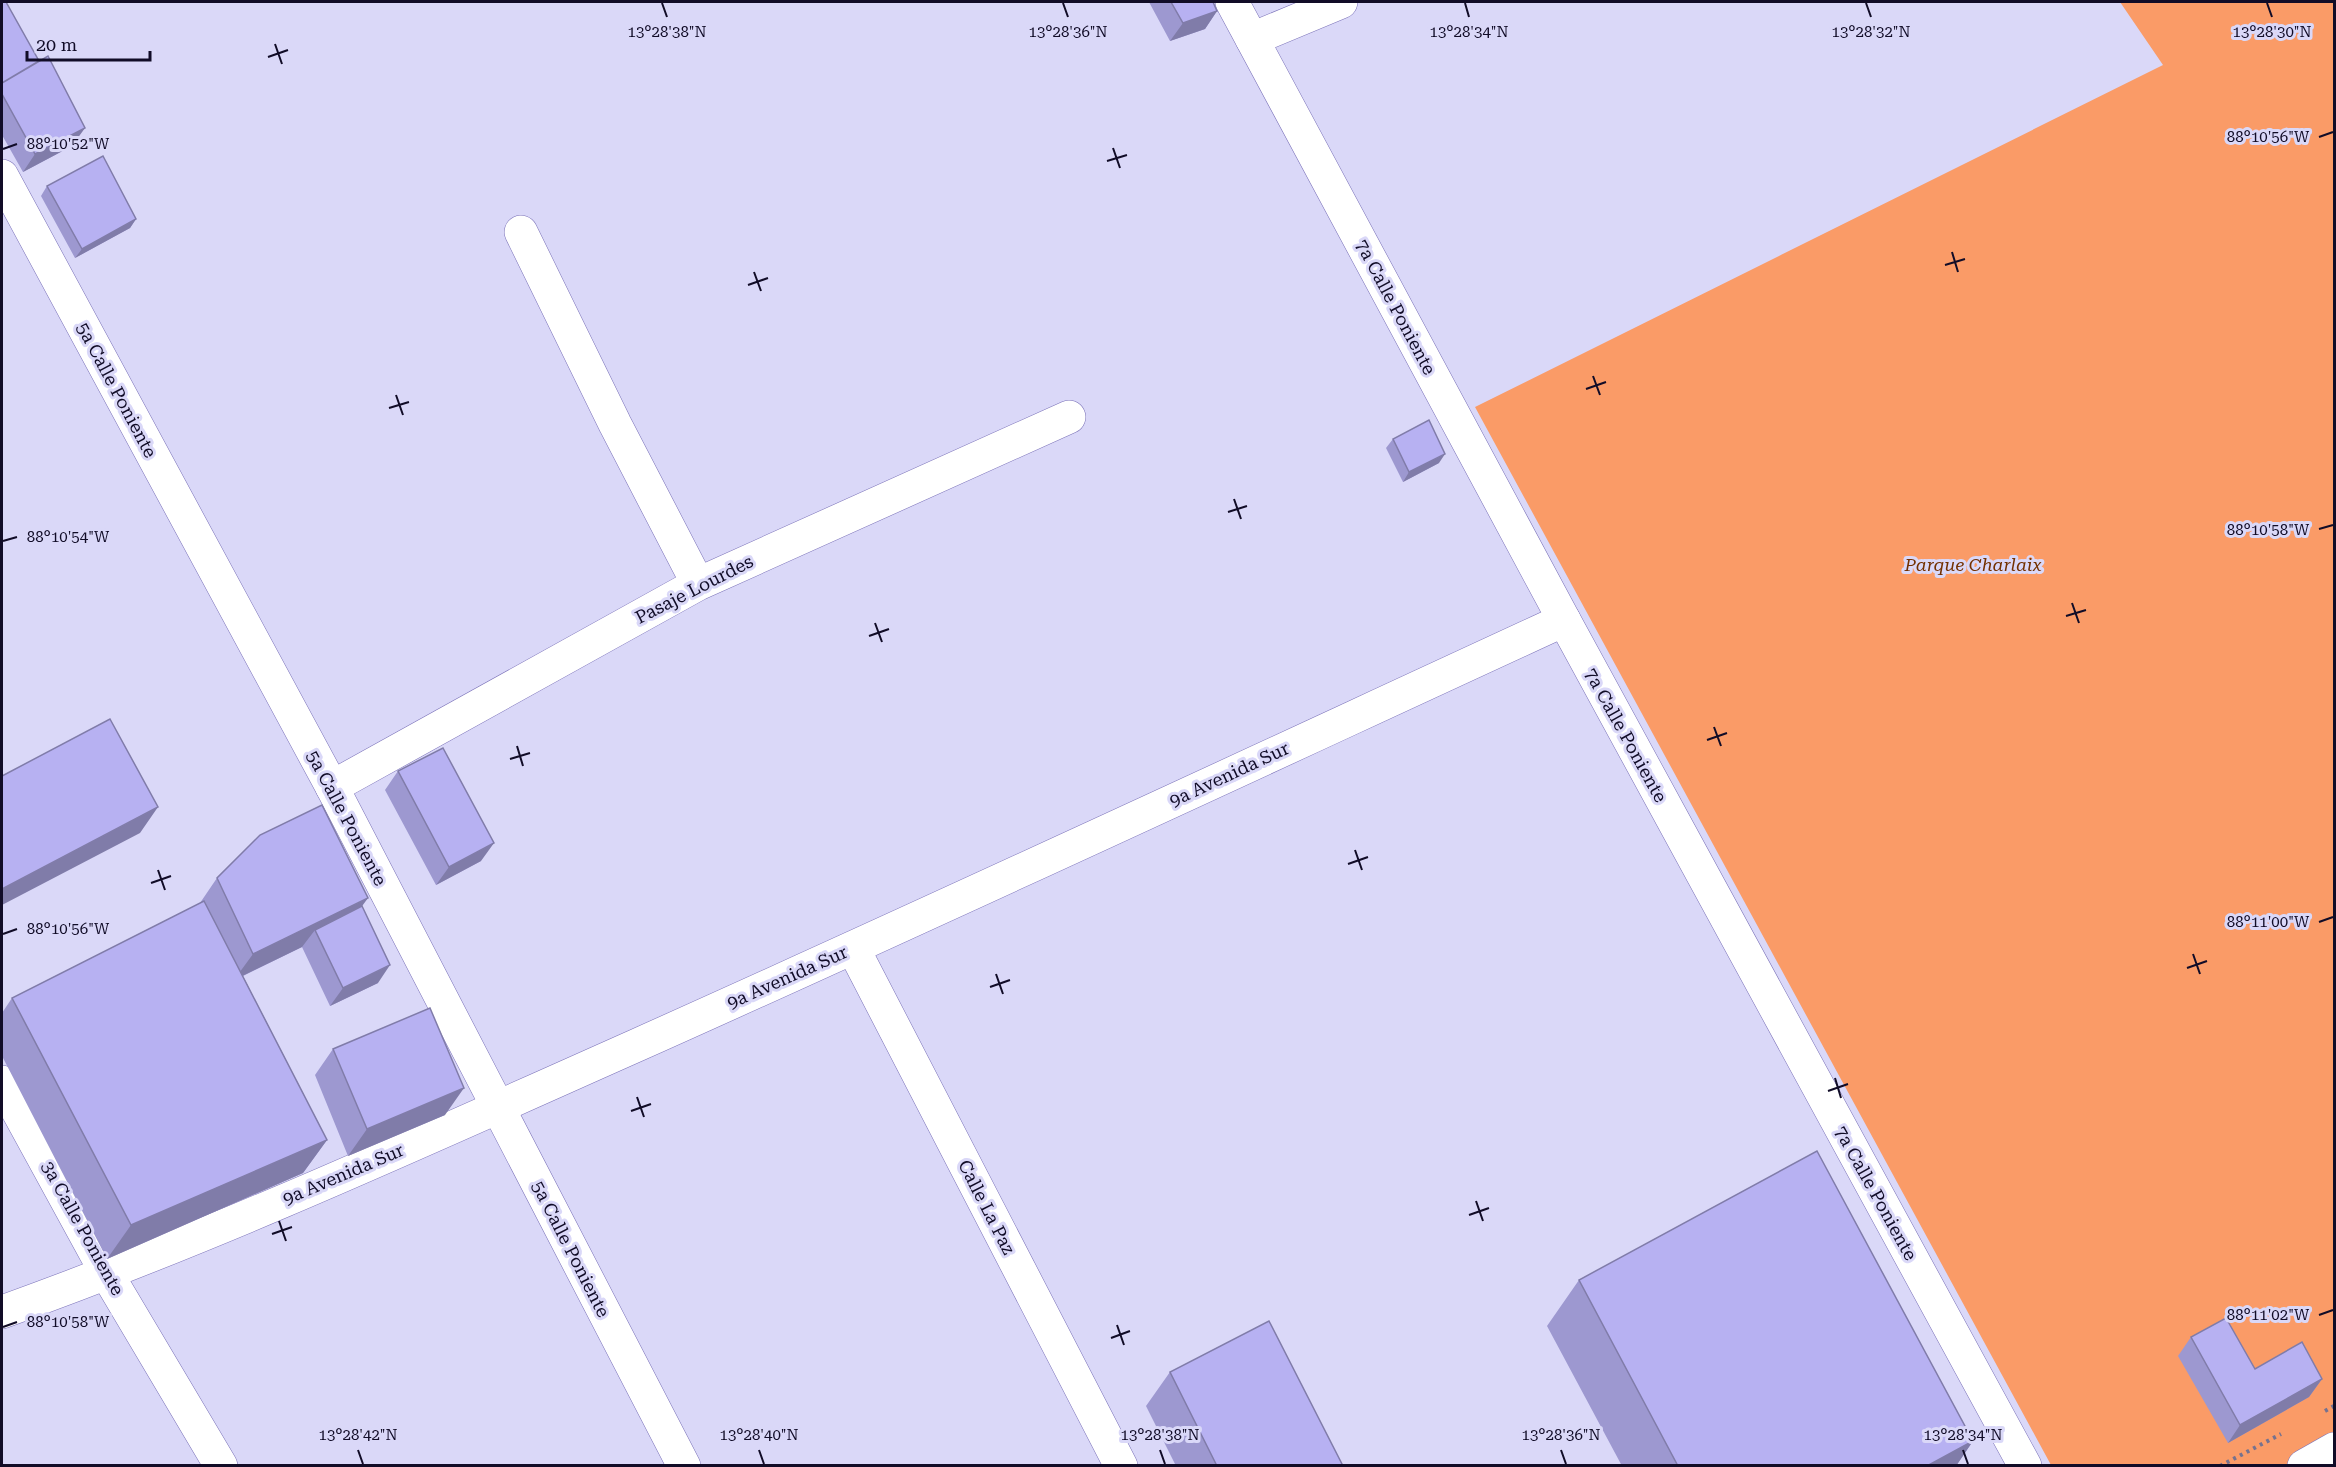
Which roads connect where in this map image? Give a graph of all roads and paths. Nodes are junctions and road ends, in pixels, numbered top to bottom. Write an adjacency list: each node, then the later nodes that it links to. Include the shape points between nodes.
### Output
1 (1232, 2): 3 (main road, 7a Calle Poniente)
2 (1341, 2): 3 (main road)
3 (1252, 39): 8 (main road, 7a Calle Poniente)
4 (2, 176): 9 (main road, 5a Calle Poniente)
5 (521, 232): 7 (main road)
6 (1069, 417): 7 (main road, Pasaje Lourdes)
7 (698, 584): 9 (main road, Pasaje Lourdes)
8 (1564, 620): 10 (main road, 9a Avenida Sur); 19 (main road, 7a Calle Poniente)
9 (332, 787): 12 (main road, 5a Calle Poniente)
10 (853, 948): 12 (main road, 9a Avenida Sur); 18 (main road, Calle La Paz)
11 (2, 1082): 13 (main road, 3a Calle Poniente)
12 (498, 1107): 13 (main road, 9a Avenida Sur); 17 (main road, 5a Calle Poniente)
13 (107, 1274): 14 (main road, 9a Avenida Sur); 16 (main road, 3a Calle Poniente)
14 (2, 1312)
15 (2334, 1449): 20 (main road)
16 (221, 1466)
17 (684, 1466)
18 (1121, 1466)
19 (2025, 1466)
20 (2304, 1466)

